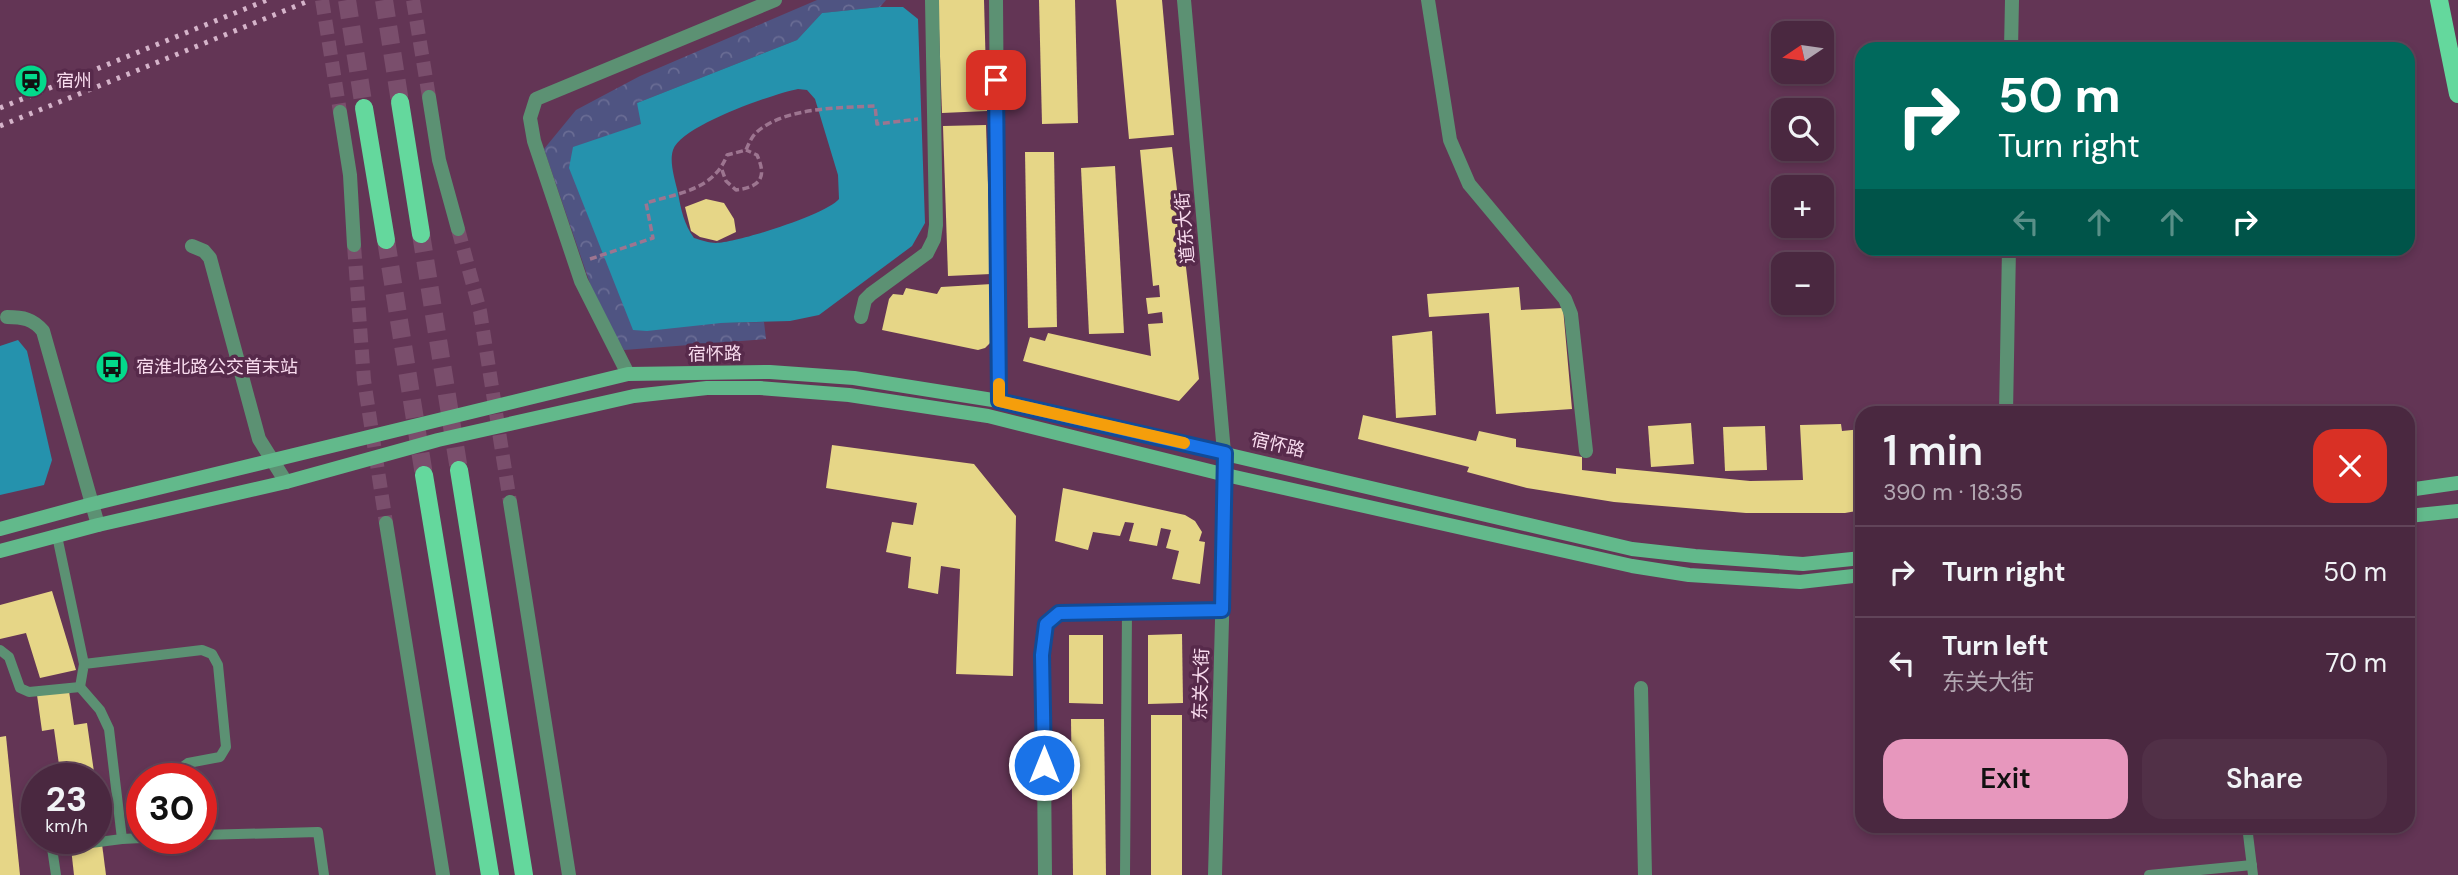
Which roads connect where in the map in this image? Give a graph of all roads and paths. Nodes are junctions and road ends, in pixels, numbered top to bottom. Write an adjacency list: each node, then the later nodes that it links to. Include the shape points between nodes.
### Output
1 (775, 0): 26 (street, via 536,99 530,118 554,203 581,281)
2 (932, 0): 25 (street, via 934,239 927,253 865,300)
3 (996, 0): 27 (street)
4 (1184, 0): 30 (street, 道东大街)
5 (1428, 0): 29 (street, via 1450,140 1459,164 1469,184 1568,306)
6 (2012, 0): 8 (street)
7 (2439, 0): 9 (main road)
8 (2011, 42)
9 (2458, 94)
10 (429, 97): 17 (street, via 439,160)
11 (400, 102): 18 (main road)
12 (364, 108): 19 (main road)
13 (340, 112): 20 (street)
14 (926, 118): 15 (path, via 877,124 875,106 823,109 761,129)
15 (746, 150): 16 (path, via 727,155); 16 (path, via 757,155 764,170 761,180 736,190)
16 (722, 170): 23 (path, via 692,189 646,204 653,238)
17 (458, 229)
18 (421, 234)
19 (386, 240)
20 (354, 245)
21 (192, 246): 31 (street, via 210,258 259,439)
22 (2008, 256): 28 (street)
23 (598, 257)
24 (8, 317): 39 (street, via 22,317 43,331)
25 (861, 317)
26 (628, 374): 27 (main road, 宿怀路, via 770,372 854,378); 31 (main road, 宿怀路)
27 (999, 401): 30 (main road, 宿怀路)
28 (2006, 406)
29 (1586, 451)
30 (1225, 453): 34 (street, 东关大街); 47 (main road, 宿怀路, via 1632,549 1803,564)
31 (273, 460): 35 (street); 39 (main road, 宿怀路)
32 (459, 470): 65 (main road)
33 (424, 475): 64 (main road)
34 (1226, 475): 35 (main road, 宿怀路, via 988,416 849,395 707,388 634,396 438,440); 48 (main road, 宿怀路, via 1632,566 1689,575 1800,582); 49 (street, 东关大街)
35 (286, 482): 43 (main road, 宿怀路)
36 (2458, 483): 37 (main road)
37 (2415, 489)
38 (510, 502): 66 (street)
39 (92, 504): 43 (street); 44 (main road, 宿怀路)
40 (2458, 511): 41 (main road)
41 (2415, 515)
42 (386, 523): 63 (street)
43 (98, 525): 45 (main road, 宿怀路)
44 (0, 529)
45 (57, 536): 46 (main road, 宿怀路); 52 (lane)
46 (0, 551)
47 (1855, 559)
48 (1855, 576)
49 (1222, 610): 50 (street); 69 (street, 东关大街)
50 (1127, 611): 67 (street, via 1059,613 1046,624 1042,655); 68 (lane)
51 (0, 650): 53 (lane, via 9,657 20,688 29,692)
52 (84, 664): 53 (lane); 55 (lane, via 202,650 212,654 218,665 226,747 220,757)
53 (80, 687): 58 (lane, via 109,729)
54 (1641, 688): 70 (street)
55 (188, 763)
56 (2248, 833): 60 (lane)
57 (217, 835): 62 (lane, via 318,832)
58 (122, 839): 59 (lane); 61 (lane, via 52,848)
59 (126, 839)
60 (2253, 870): 71 (lane)
61 (56, 875)
62 (324, 875)
63 (443, 875)
64 (490, 875)
65 (524, 875)
66 (569, 875)
67 (1045, 875)
68 (1125, 875)
69 (1215, 875)
70 (1646, 875)
71 (2149, 875)

